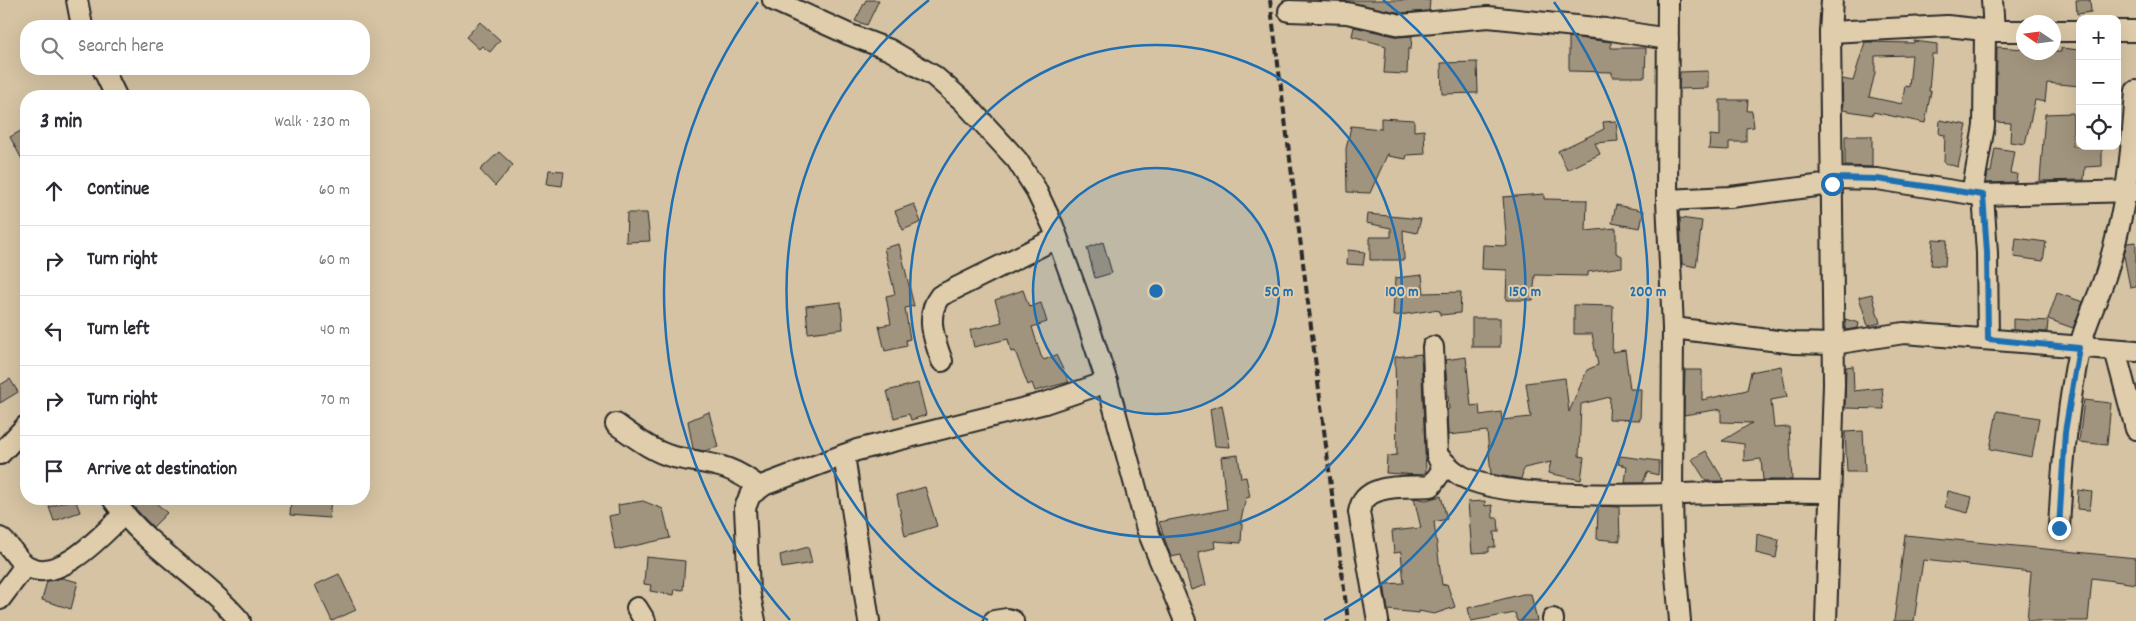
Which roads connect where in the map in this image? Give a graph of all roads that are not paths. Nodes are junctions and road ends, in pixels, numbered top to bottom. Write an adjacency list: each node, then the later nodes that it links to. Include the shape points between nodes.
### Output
1 (77, 0): 7 (street)
2 (773, 0): 23 (street, via 890,50 934,76 1017,160 1035,188)
3 (1668, 0): 15 (street)
4 (1832, 0): 14 (street)
5 (1992, 0): 8 (street)
6 (1289, 11): 15 (street, via 1346,13 1400,25 1488,17)
7 (81, 20)
8 (1989, 31): 9 (street); 14 (street, via 1948,26); 21 (street)
9 (2016, 31)
10 (2061, 31): 11 (street)
11 (2076, 31)
12 (2121, 31): 13 (street)
13 (2136, 31)
14 (1830, 32): 19 (street)
15 (1668, 39): 22 (street)
16 (106, 75): 17 (street)
17 (113, 90)
18 (2136, 91): 20 (street)
19 (1832, 181): 21 (street, via 1877,179); 22 (street, via 1730,197); 26 (street)
20 (2131, 191): 21 (street); 28 (street)
21 (1977, 194): 25 (street, via 1987,252)
22 (1667, 200): 24 (street)
23 (1057, 238): 31 (street, via 940,296 932,316); 32 (street)
24 (1673, 328): 26 (street, via 1754,339); 41 (street)
25 (1988, 339): 26 (street, via 1904,333); 28 (street)
26 (1833, 344): 40 (street)
27 (1433, 347): 38 (street)
28 (2079, 348): 29 (street); 43 (street, via 2065,432)
29 (2115, 350): 30 (street); 34 (street)
30 (2136, 351)
31 (942, 361)
32 (1107, 382): 37 (street, via 1045,403); 52 (street, via 1147,529)
33 (616, 424): 39 (street, via 672,456 719,464 748,478)
34 (2136, 429)
35 (20, 432): 36 (street)
36 (0, 454)
37 (844, 454): 39 (street); 49 (street)
38 (1438, 455): 41 (street, via 1455,473 1496,487 1558,493); 53 (street, via 1443,469 1431,486 1374,490 1361,502 1359,512)
39 (760, 488): 48 (street, via 750,495 745,508 749,591)
40 (1830, 492): 41 (street); 55 (street)
41 (1672, 494): 54 (street)
42 (118, 507): 45 (street, via 76,557 45,571); 47 (street, via 148,540 187,570)
43 (2059, 528)
44 (0, 538): 45 (street)
45 (25, 566): 46 (street)
46 (0, 599)
47 (240, 621)
48 (755, 621)
49 (869, 621)
50 (994, 621): 51 (street)
51 (1014, 621)
52 (1185, 621)
53 (1378, 621)
54 (1680, 621)
55 (1826, 621)

